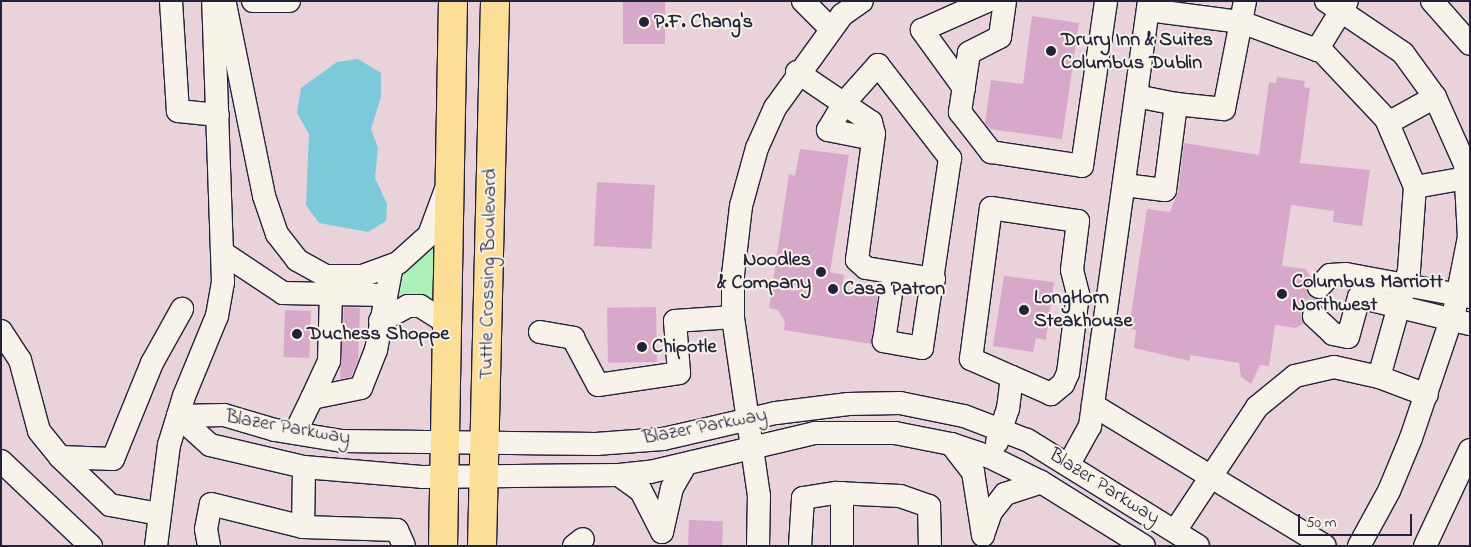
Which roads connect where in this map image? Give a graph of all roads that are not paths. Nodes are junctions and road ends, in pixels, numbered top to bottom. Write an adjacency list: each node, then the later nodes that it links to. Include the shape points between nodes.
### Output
1 (171, 1): 26 (street, via 178,111)
2 (213, 1): 26 (street)
3 (224, 1): 34 (street, via 264,196 276,234 297,260 326,276 362,276)
4 (253, 1): 5 (street)
5 (289, 1)
6 (453, 1): 30 (main road, Tuttle Crossing Boulevard)
7 (495, 1): 64 (main road, Tuttle Crossing Boulevard)
8 (803, 1): 17 (street)
9 (862, 1): 17 (street)
10 (986, 1): 21 (street, via 922,30)
11 (1005, 1): 21 (street, via 1000,37 969,53)
12 (1106, 1): 21 (street, via 1082,166 991,152 960,112)
13 (1432, 1): 18 (street)
14 (1339, 4): 19 (street); 23 (street, via 1403,53)
15 (1149, 6): 16 (street); 22 (street)
16 (1243, 12): 19 (street, via 1317,50); 25 (street, via 1224,109)
17 (832, 29): 20 (street)
18 (1470, 44)
19 (1319, 48): 27 (street)
20 (797, 72): 24 (street); 46 (street, via 774,108 757,148 741,206 733,275)
21 (964, 88)
22 (1136, 96): 25 (street); 31 (street)
23 (1435, 97): 27 (street); 29 (street, via 1465,164)
24 (844, 103): 28 (street, via 870,122); 28 (street, via 828,130); 36 (street, via 878,65 950,158)
25 (1176, 104): 31 (street, via 1165,190)
26 (218, 115): 33 (street)
27 (1388, 123): 32 (street)
28 (873, 139): 35 (street, via 857,260 866,268)
29 (1466, 178): 32 (street); 42 (street, via 1469,237)
30 (449, 181): 34 (street, via 429,235); 48 (main road, Tuttle Crossing Boulevard)
31 (1124, 185): 58 (street)
32 (1415, 187): 37 (street)
33 (223, 253): 41 (street, via 283,293); 59 (street, via 218,316)
34 (392, 265): 40 (street)
35 (894, 273): 36 (street); 36 (street, via 884,341 922,348)
36 (934, 279)
37 (1405, 284): 38 (street); 42 (street); 43 (street)
38 (1361, 287): 39 (street, via 1330,276); 43 (street); 52 (street)
39 (1319, 288)
40 (384, 294): 41 (street); 47 (street)
41 (331, 295): 57 (street, via 329,361)
42 (1464, 296): 49 (street)
43 (1399, 306): 49 (street); 55 (street)
44 (182, 309): 67 (street, via 152,363 113,459)
45 (1314, 316): 52 (street, via 1333,334)
46 (733, 317): 51 (street, via 675,321 679,374 598,385 574,338); 60 (street)
47 (380, 321): 48 (street, via 408,306 420,306); 57 (street, via 376,350 361,388)
48 (446, 322): 63 (main road, Tuttle Crossing Boulevard)
49 (1461, 322): 56 (street)
50 (1, 331): 67 (street, via 20,360 39,431)
51 (540, 332)
52 (1348, 337): 53 (street)
53 (1340, 368): 55 (street); 77 (street, via 1295,376 1257,407)
54 (1012, 377): 54 (street, via 971,359 992,208 1078,221 1072,270 1078,294 1068,373 1063,384 1051,394); 61 (street)
55 (1379, 377): 56 (street)
56 (1427, 395): 98 (street, via 1389,491)
57 (312, 398): 62 (street)
58 (1093, 406): 72 (street, via 1087,436); 77 (street)
59 (178, 416): 62 (street, Blazer Parkway, via 224,415); 73 (street, Blazer Parkway, via 210,445); 80 (street, via 163,471)
60 (747, 420): 61 (street, Blazer Parkway, via 776,413 882,403 964,416); 64 (street, Blazer Parkway, via 633,442); 66 (street)
61 (1002, 430): 68 (street); 72 (street, Blazer Parkway)
62 (295, 433): 63 (street, Blazer Parkway, via 342,441)
63 (444, 442): 64 (street, Blazer Parkway); 75 (main road, Tuttle Crossing Boulevard)
64 (485, 442): 76 (main road, Tuttle Crossing Boulevard)
65 (950, 444): 66 (street, Blazer Parkway, via 895,433 848,430); 68 (street, Blazer Parkway); 84 (street, via 973,472)
66 (752, 446): 71 (street, Blazer Parkway); 91 (street, via 759,496)
67 (60, 457): 80 (street, via 110,505)
68 (990, 457): 78 (street, Blazer Parkway)
69 (1, 461): 85 (street)
70 (1468, 463): 99 (street)
71 (686, 464): 74 (street, Blazer Parkway); 74 (street, via 672,488 662,532 641,491)
72 (1069, 464): 82 (street, Blazer Parkway)
73 (304, 467): 75 (street, Blazer Parkway); 81 (street)
74 (620, 475): 76 (street, Blazer Parkway)
75 (444, 477): 76 (street, Blazer Parkway); 89 (main road, Tuttle Crossing Boulevard)
76 (483, 477): 90 (main road, Tuttle Crossing Boulevard)
77 (1212, 478): 82 (street); 97 (street)
78 (1041, 482): 84 (street, via 1005,494 991,512); 95 (street, Blazer Parkway)
79 (842, 493): 92 (street, via 803,498); 93 (street); 94 (street, via 900,496 929,506)
80 (159, 514): 86 (street)
81 (303, 526): 83 (street); 87 (street, via 211,504 206,529)
82 (1175, 531): 96 (street, Blazer Parkway)
83 (374, 536): 88 (street, via 397,530)
84 (982, 540)
85 (91, 546)
86 (156, 546)
87 (209, 546)
88 (404, 546)
89 (443, 546)
90 (482, 546)
91 (758, 546)
92 (800, 546)
93 (842, 546)
94 (930, 546)
95 (1144, 546)
96 (1198, 546)
97 (1325, 546)
98 (1359, 546)
99 (1425, 546)

